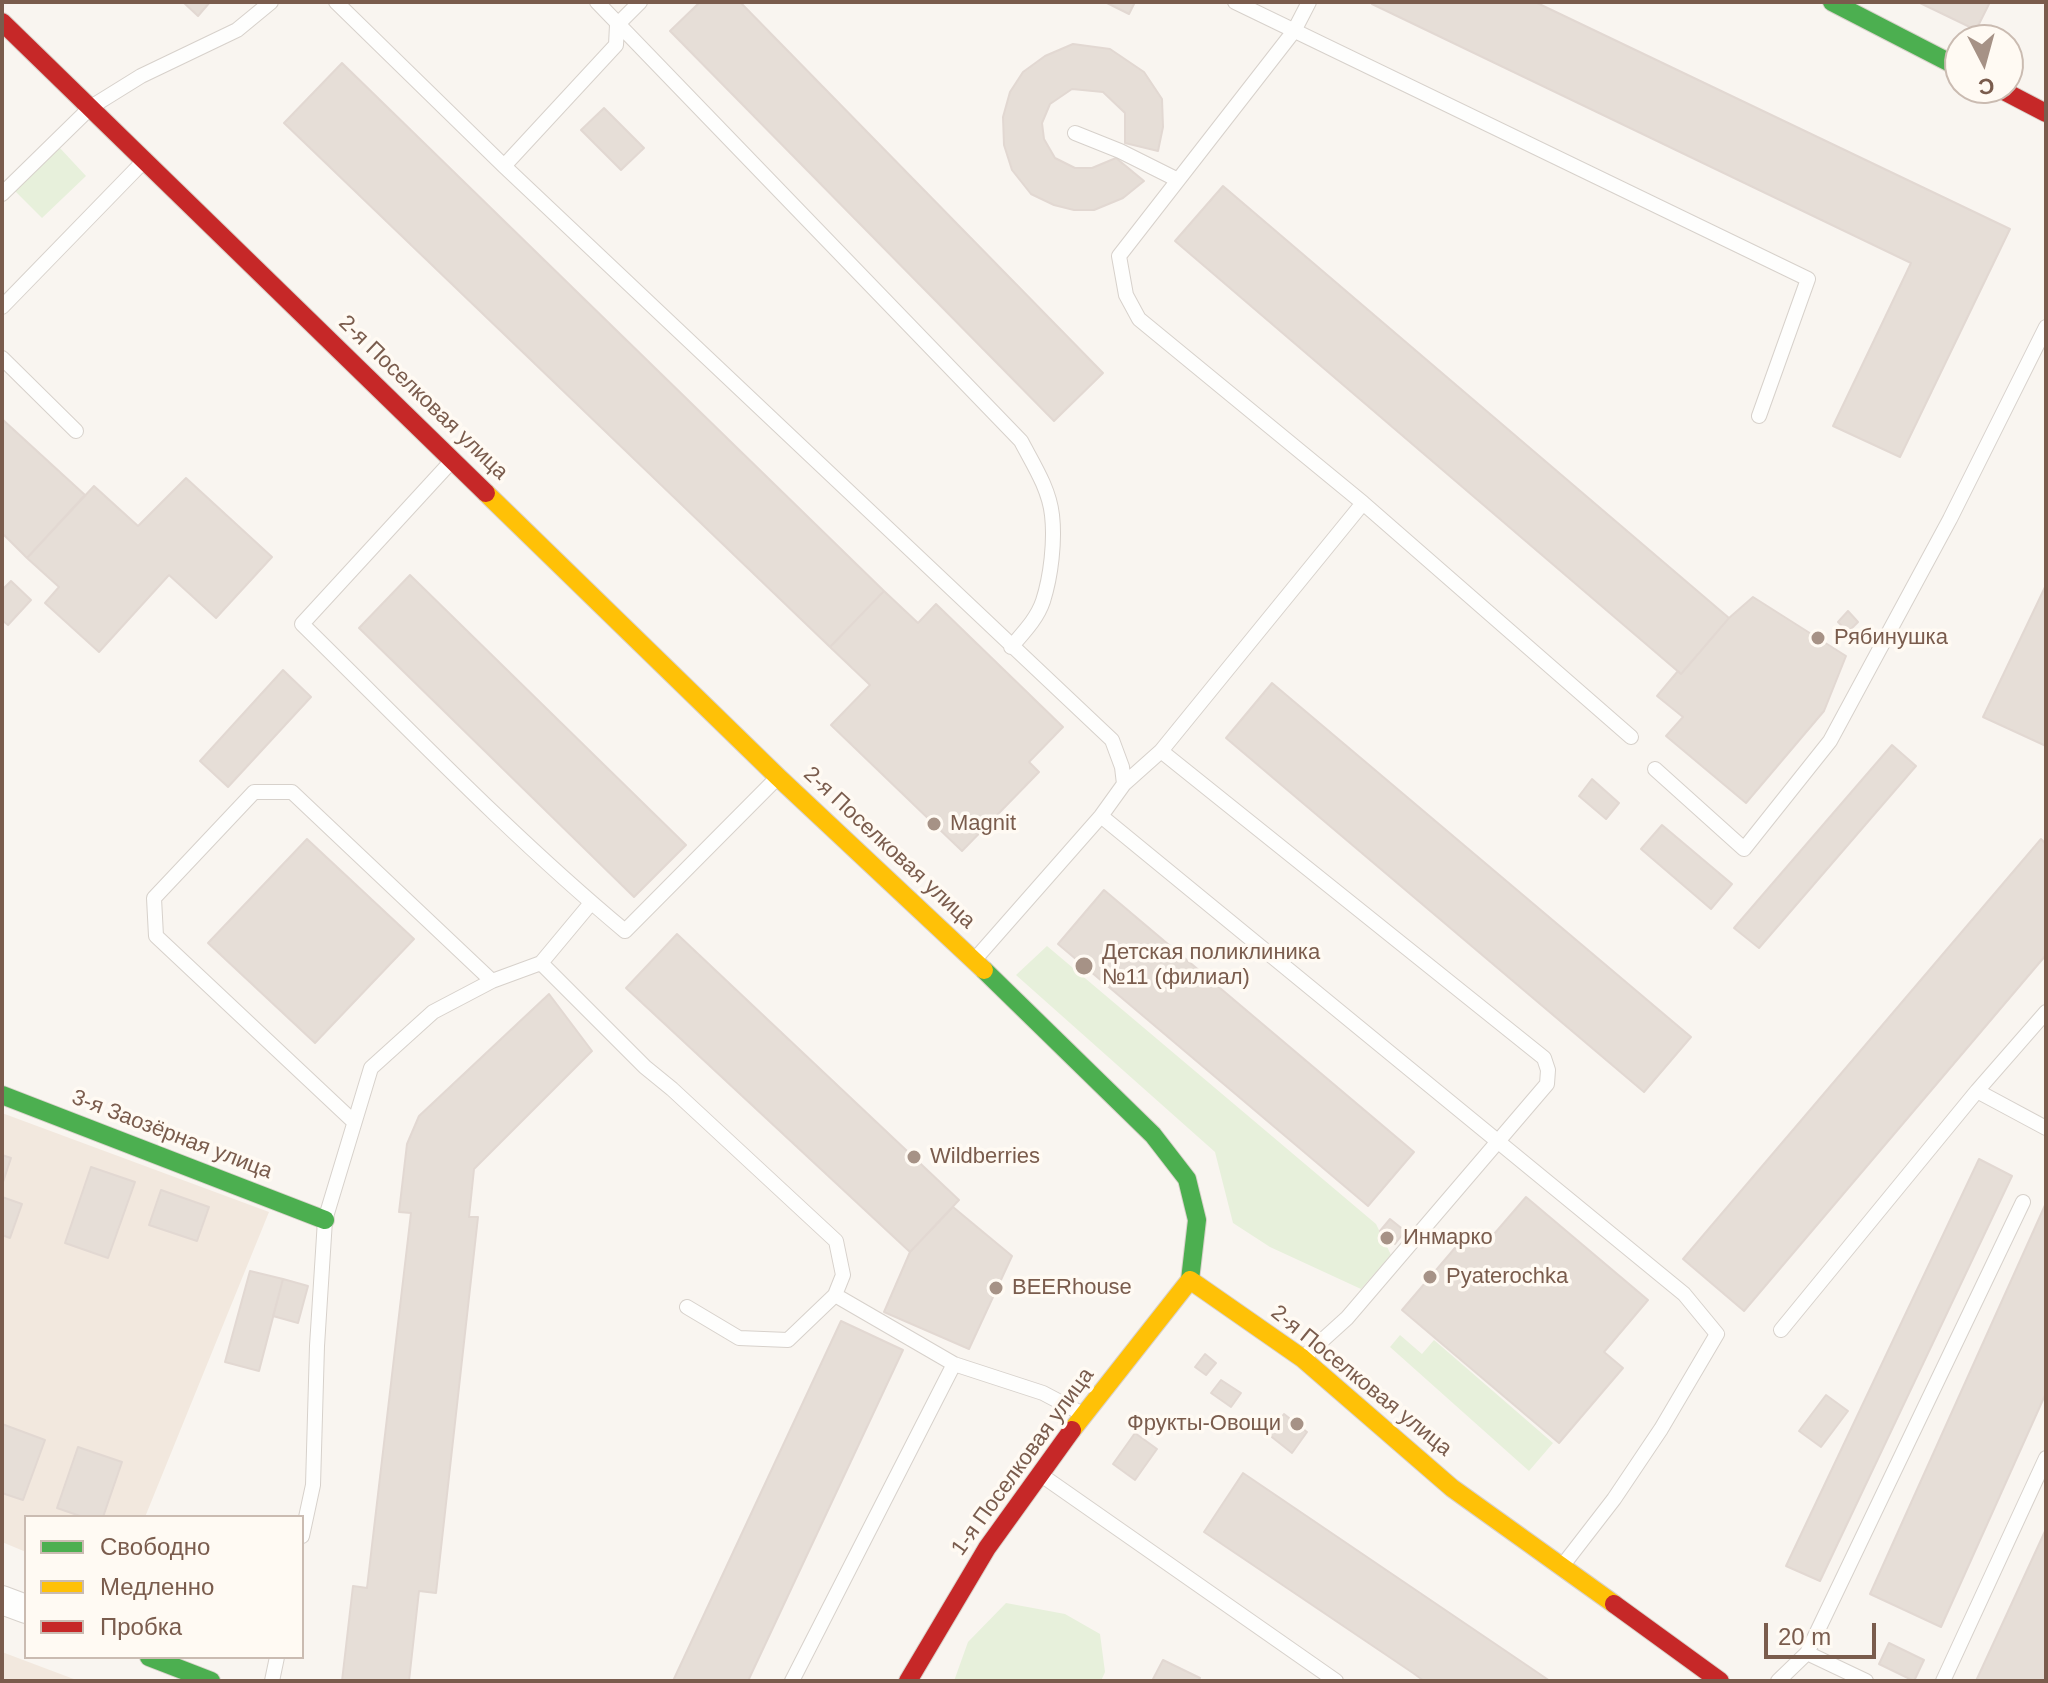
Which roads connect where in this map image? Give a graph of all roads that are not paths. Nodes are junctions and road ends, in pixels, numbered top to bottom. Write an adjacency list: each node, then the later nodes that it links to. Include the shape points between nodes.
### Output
1 (271, 2): 13 (lane, via 237,30 141,76)
2 (336, 2): 17 (lane)
3 (597, 2): 9 (lane)
4 (640, 2): 9 (lane)
5 (1235, 2): 10 (lane)
6 (1309, 2): 10 (lane)
7 (1842, 4): 11 (street)
8 (2, 22): 13 (street, 2-я Поселковая улица)
9 (617, 25): 17 (lane, via 616,45); 27 (lane, via 1021,441 1052,514 1051,562 1043,602)
10 (1294, 31): 18 (lane); 23 (lane, via 1808,279)
11 (1944, 59)
12 (2024, 102): 14 (street)
13 (91, 107): 16 (street, 2-я Поселковая улица); 19 (lane)
14 (2046, 113)
15 (1075, 133): 18 (lane)
16 (145, 160): 20 (lane); 25 (street, 2-я Поселковая улица)
17 (504, 166): 27 (lane)
18 (1178, 180): 26 (lane, via 1119,256 1126,295 1139,319)
19 (2, 194)
20 (2, 307)
21 (2046, 327): 30 (lane, via 1830,741 1744,849)
22 (2, 358): 24 (lane)
23 (1759, 416)
24 (76, 431)
25 (452, 461): 31 (street, 2-я Поселковая улица); 34 (lane, via 302,624)
26 (1363, 503): 28 (lane); 29 (lane)
27 (1011, 647): 32 (lane, via 1112,740)
28 (1631, 737)
29 (1161, 751): 32 (lane); 43 (lane, via 1544,1058 1547,1084)
30 (1655, 769)
31 (778, 777): 34 (lane, via 625,931); 35 (street, 2-я Поселковая улица)
32 (1124, 784): 33 (lane)
33 (1101, 816): 35 (lane); 43 (lane)
34 (591, 903): 36 (lane)
35 (974, 960): 46 (street, 2-я Поселковая улица, via 1153,1135 1187,1179 1197,1220)
36 (541, 963): 37 (lane); 47 (lane, via 645,1067 836,1241 843,1275)
37 (492, 981): 41 (lane, via 433,1012 371,1068); 41 (lane, via 292,792 254,792 154,898 156,936)
38 (2046, 1012): 39 (lane)
39 (1977, 1091): 42 (lane); 49 (lane)
40 (2, 1095): 45 (street, 3-я Заозёрная улица)
41 (354, 1122): 45 (lane)
42 (2046, 1128)
43 (1498, 1141): 50 (lane, via 1347,1318); 56 (lane, via 1684,1294 1717,1334 1661,1429)
44 (2023, 1202): 59 (lane)
45 (325, 1220): 55 (lane, via 313,1485)
46 (1190, 1280): 50 (street, 2-я Поселковая улица); 52 (street, 1-я Поселковая улица)
47 (835, 1295): 48 (lane, via 788,1340 739,1338); 51 (lane)
48 (687, 1307)
49 (1781, 1330)
50 (1302, 1358): 56 (street, 2-я Поселковая улица, via 1452,1488)
51 (954, 1364): 52 (lane, via 1043,1393); 64 (lane)
52 (1084, 1414): 54 (street, 1-я Поселковая улица)
53 (2046, 1458): 70 (lane)
54 (1040, 1474): 65 (street, 1-я Поселковая улица, via 987,1548); 66 (lane)
55 (304, 1527)
56 (1560, 1568): 67 (street, 2-я Поселковая улица)
57 (2, 1600): 58 (street)
58 (24, 1608)
59 (1807, 1653): 68 (lane); 69 (lane)
60 (154, 1659): 62 (street)
61 (277, 1659): 63 (lane)
62 (211, 1681)
63 (272, 1681)
64 (792, 1681)
65 (908, 1681)
66 (1336, 1681)
67 (1720, 1681)
68 (1778, 1681)
69 (1866, 1681)
70 (1943, 1681)

